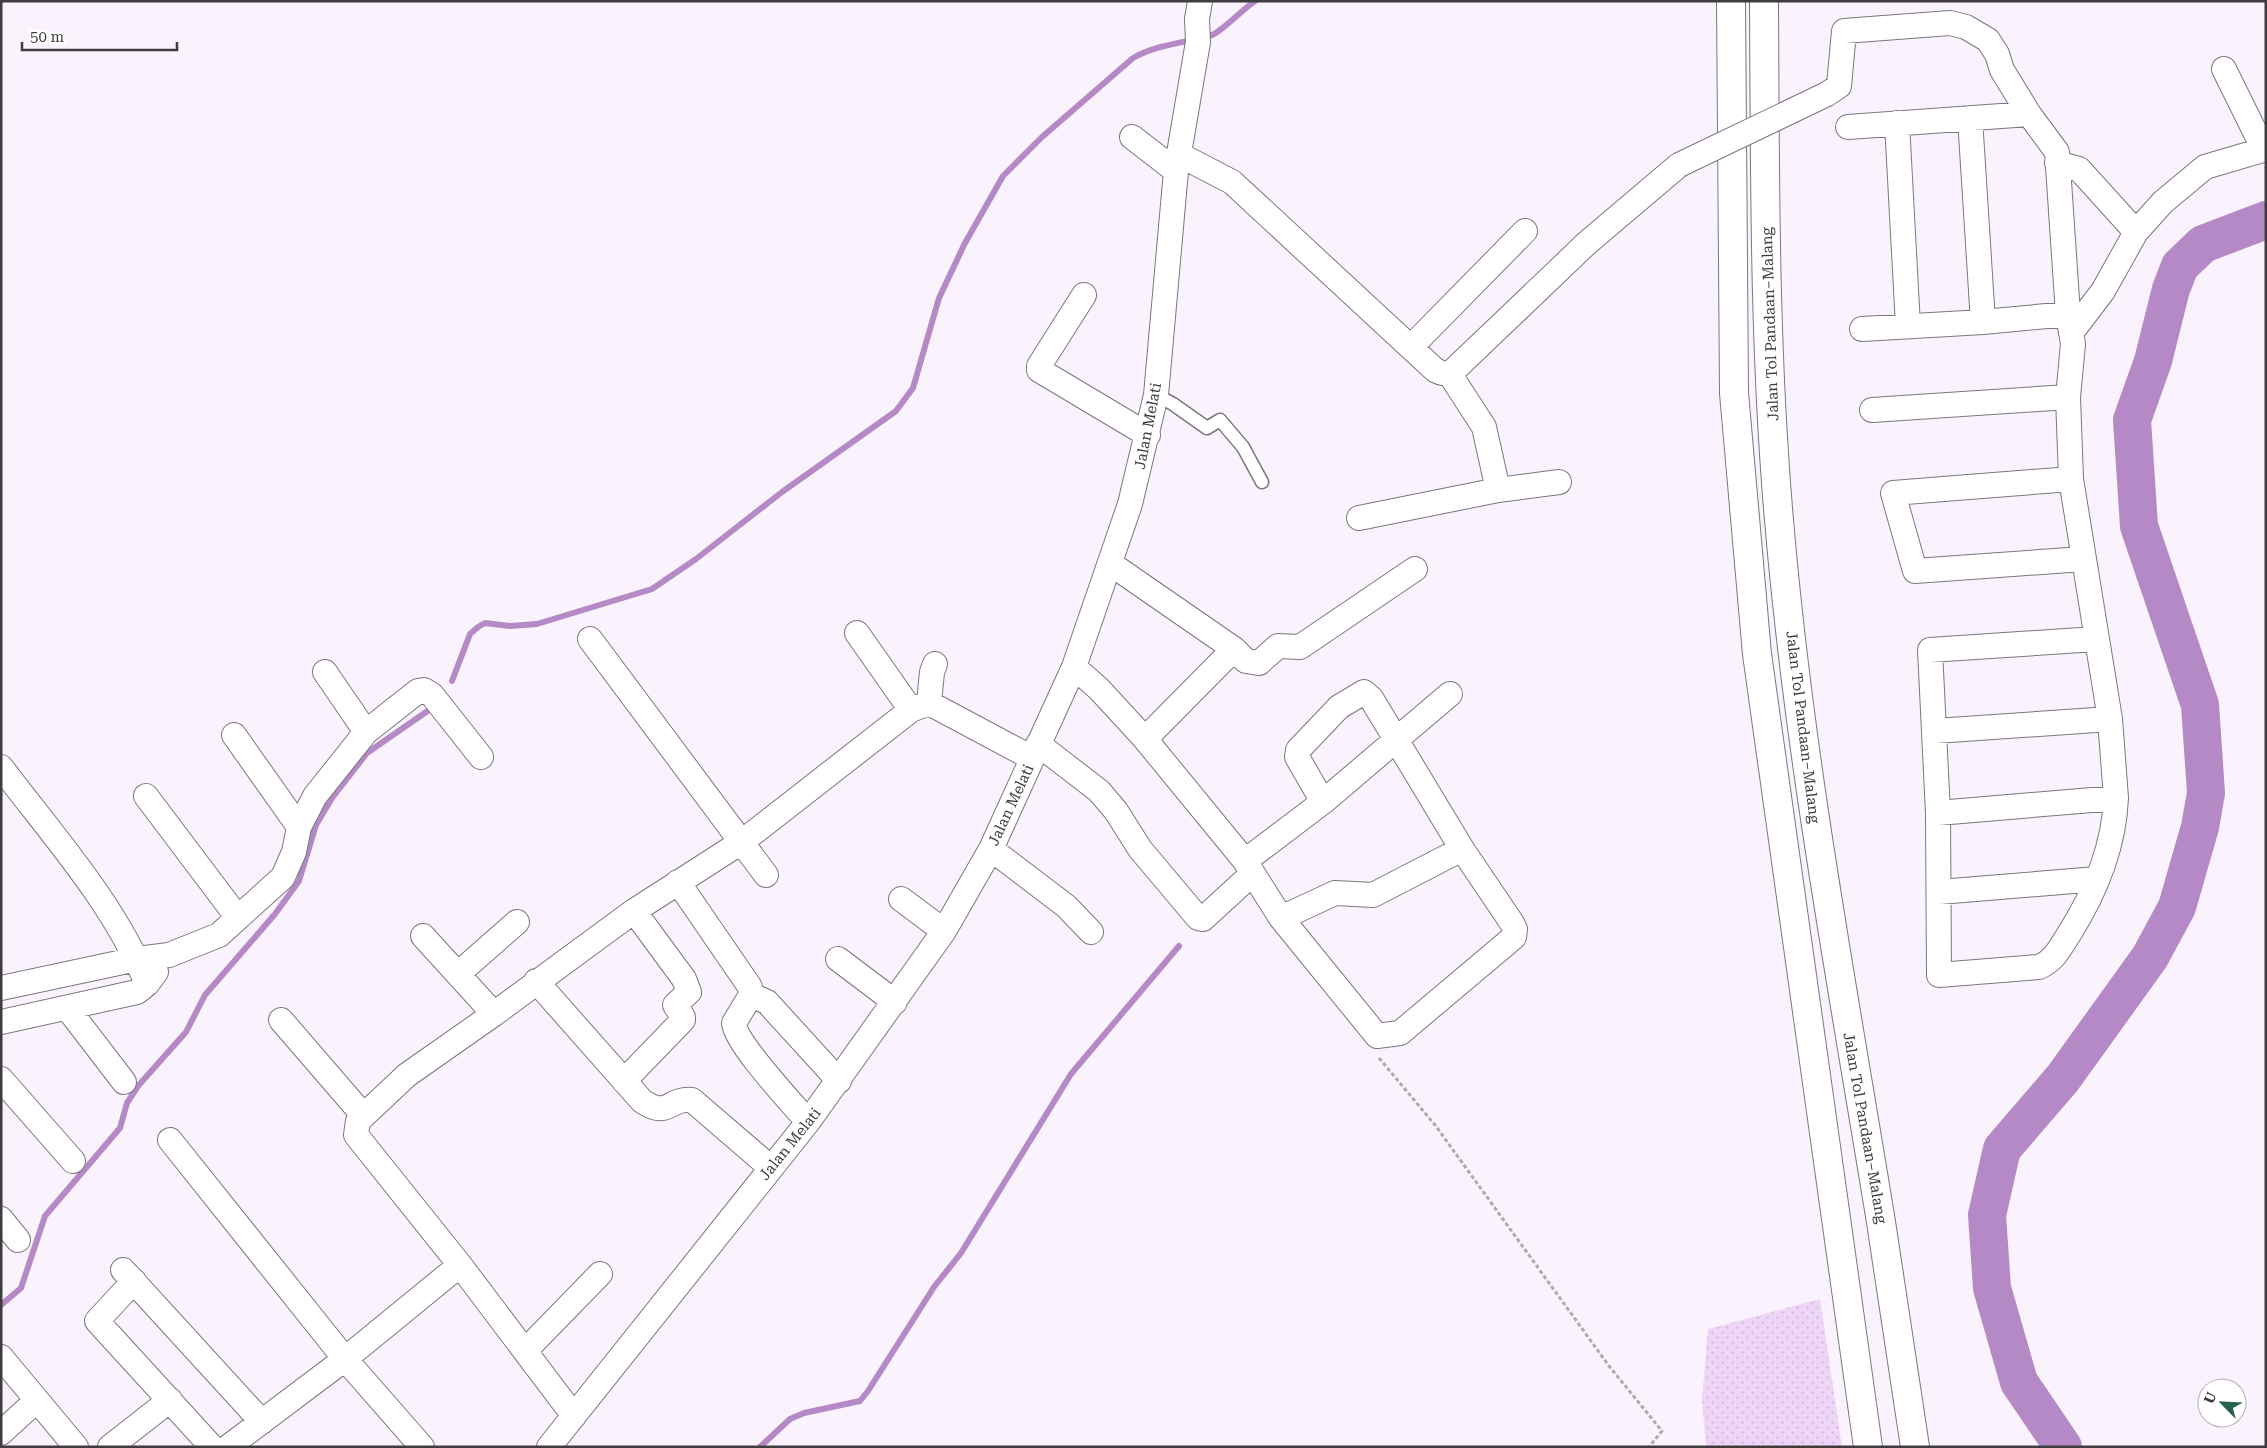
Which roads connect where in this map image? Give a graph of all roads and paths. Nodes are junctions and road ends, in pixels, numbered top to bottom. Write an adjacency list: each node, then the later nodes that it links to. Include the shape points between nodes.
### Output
1 (1731, 1): 115 (highway, via 1734,393 1757,654)
2 (1764, 1): 116 (highway, Jalan Tol Pandaan–Malang, via 1770,382 1779,520 1824,888 1882,1225)
3 (1195, 19): 11 (street, Jalan Melati)
4 (2224, 69): 10 (street)
5 (2029, 114): 6 (street); 12 (street, via 2056,152); 21 (street, bridge, via 1988,40 1966,27 1950,24 1844,31 1840,86 1679,165 1587,244)
6 (1970, 118): 7 (street); 16 (street)
7 (1897, 123): 8 (street); 18 (street)
8 (1848, 126)
9 (1132, 137): 11 (street)
10 (2265, 150): 14 (street, via 2205,167 2163,202)
11 (1177, 162): 20 (street, via 1232,182); 23 (street, Jalan Melati)
12 (2057, 163): 14 (street, via 2079,169); 17 (street)
13 (1526, 231): 20 (street)
14 (2136, 232): 17 (street, via 2103,291)
15 (1084, 295): 25 (street, via 1038,366 1039,370)
16 (1983, 322): 17 (street); 18 (street)
17 (2070, 323): 22 (street, via 2073,344)
18 (1908, 326): 19 (street)
19 (1862, 329)
20 (1411, 347): 21 (street, via 1436,370)
21 (1449, 373): 29 (street, via 1484,427)
22 (2068, 396): 24 (street); 26 (street)
23 (1164, 399): 25 (street, Jalan Melati); 27 (lane, via 1207,428 1220,420 1243,447)
24 (1872, 410)
25 (1148, 435): 32 (street, Jalan Melati)
26 (2071, 479): 31 (street); 31 (street, via 1894,493 1915,571)
27 (1262, 482)
28 (1559, 482): 29 (street)
29 (1498, 490): 30 (street)
30 (1360, 518)
31 (2083, 560): 36 (street)
32 (1111, 564): 37 (street); 39 (street, Jalan Melati)
33 (1415, 569): 37 (street, via 1300,647 1278,646 1259,663 1246,661)
34 (857, 633): 42 (street)
35 (590, 639): 57 (street)
36 (2096, 639): 43 (street); 44 (street, via 1930,650)
37 (1234, 649): 47 (street)
38 (936, 664): 42 (street)
39 (1074, 666): 47 (street, via 1100,689); 49 (street, Jalan Melati)
40 (325, 672): 45 (street)
41 (1450, 694): 48 (street)
42 (920, 707): 49 (street); 57 (street)
43 (2110, 719): 44 (street); 53 (street)
44 (1935, 731): 55 (street)
45 (366, 732): 50 (street, via 411,695 424,690 432,695); 56 (street, via 315,796)
46 (234, 735): 56 (street)
47 (1145, 739): 60 (street)
48 (1395, 739): 54 (street); 54 (street, via 1364,692 1339,707 1298,750 1297,757); 59 (street)
49 (1035, 751): 58 (street, Jalan Melati); 60 (street, via 1100,791 1140,849 1198,918 1203,919)
50 (481, 757)
51 (1, 767): 74 (street, via 109,910)
52 (146, 796): 67 (street)
53 (2116, 798): 55 (street); 62 (street, via 2115,820)
54 (1323, 802): 60 (street)
55 (1938, 813): 64 (street)
56 (299, 827): 67 (street, via 294,852 283,877)
57 (743, 841): 61 (street); 63 (street)
58 (990, 849): 70 (street, Jalan Melati); 71 (street, via 1066,906)
59 (1462, 849): 68 (street, via 1373,895 1335,893); 86 (street, via 1512,922 1516,933 1496,954 1400,1032)
60 (1247, 873): 68 (street)
61 (766, 875)
62 (2097, 879): 64 (street); 64 (street, via 2088,904 2050,963 2039,967 1939,975)
63 (678, 882): 66 (street); 80 (street, via 750,987)
64 (1939, 892)
65 (901, 899): 70 (street)
66 (634, 911): 77 (street); 88 (street, via 684,979 689,992 675,1005 683,1020)
67 (238, 918): 73 (street, via 219,935)
68 (1282, 918): 86 (street, via 1373,1033)
69 (517, 922): 76 (street)
70 (944, 931): 81 (street, Jalan Melati)
71 (1091, 932)
72 (423, 936): 76 (street)
73 (169, 955): 74 (street); 78 (street)
74 (137, 959): 78 (street); 79 (street)
75 (838, 959): 81 (street)
76 (458, 974): 83 (street)
77 (536, 981): 83 (street); 88 (street)
78 (147, 984): 82 (street, via 137,992)
79 (1, 988)
80 (751, 995): 89 (street, via 767,1002); 92 (street, via 734,1024 736,1031)
81 (895, 1002): 89 (street, Jalan Melati)
82 (68, 1009): 85 (street); 90 (street)
83 (494, 1014): 91 (street, via 407,1075)
84 (281, 1020): 91 (street)
85 (1, 1022)
86 (1387, 1036): 114 (path, via 1367,1044 1435,1125 1609,1366 1662,1431)
87 (1, 1079): 94 (street)
88 (624, 1081): 95 (street, via 654,1109 692,1100)
89 (839, 1081): 92 (street, Jalan Melati)
90 (124, 1082)
91 (363, 1115): 98 (street, via 355,1126 356,1135)
92 (808, 1122): 95 (street, Jalan Melati)
93 (170, 1140): 101 (street)
94 (73, 1161)
95 (771, 1168): 105 (street, Jalan Melati)
96 (1, 1219): 97 (street)
97 (18, 1240)
98 (460, 1265): 100 (street); 101 (street)
99 (600, 1274): 100 (street)
100 (525, 1351): 105 (street)
101 (345, 1359): 106 (street); 112 (street)
102 (2, 1360): 103 (street)
103 (37, 1400): 107 (street); 108 (street)
104 (170, 1400): 106 (street, via 97,1321 129,1275); 109 (street); 110 (street)
105 (574, 1416): 113 (street, Jalan Melati)
106 (262, 1422): 111 (street)
107 (1, 1433)
108 (76, 1447)
109 (110, 1447)
110 (212, 1447)
111 (228, 1447)
112 (422, 1447)
113 (549, 1447)
114 (1649, 1447)
115 (1868, 1447)
116 (1915, 1447)

